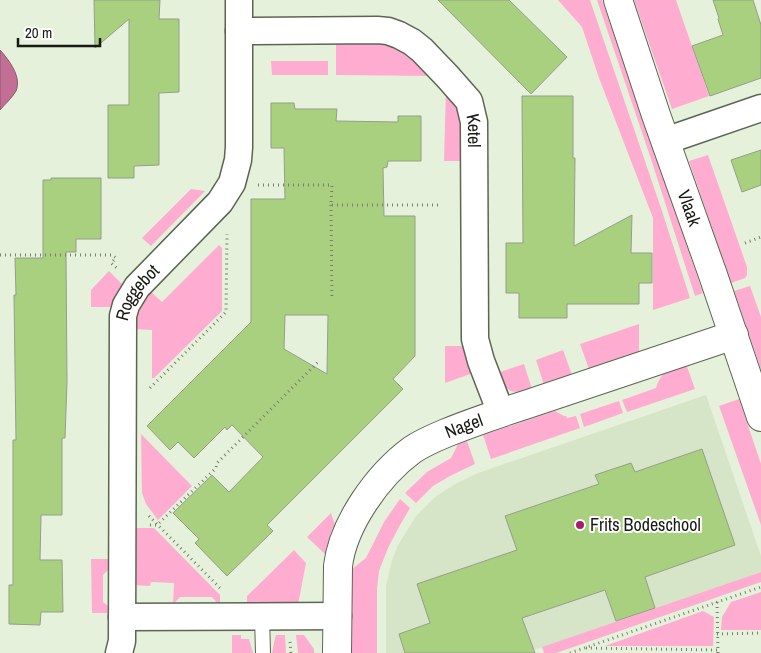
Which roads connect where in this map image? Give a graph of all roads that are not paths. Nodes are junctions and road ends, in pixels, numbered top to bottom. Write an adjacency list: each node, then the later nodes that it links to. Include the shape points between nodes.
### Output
1 (239, 0): 3 (street, Roggebot)
2 (618, 0): 5 (street, Vlaak)
3 (239, 31): 7 (street, Ketel, via 377,30 394,33 422,50 469,101 474,122 476,339); 11 (street, Roggebot, via 240,147 232,183 220,202 137,287 126,305 122,322)
4 (761, 108): 5 (street)
5 (665, 141): 6 (street, Vlaak)
6 (734, 335): 7 (street, Nagel); 8 (street, Vlaak)
7 (500, 413): 10 (street, Nagel, via 453,430 412,450 392,467 367,497 339,556)
8 (761, 417)
9 (262, 616): 10 (street); 11 (street); 13 (lane)
10 (338, 616): 14 (street, Nagel)
11 (122, 617): 12 (street, Roggebot)
12 (119, 653)
13 (263, 653)
14 (337, 653)

